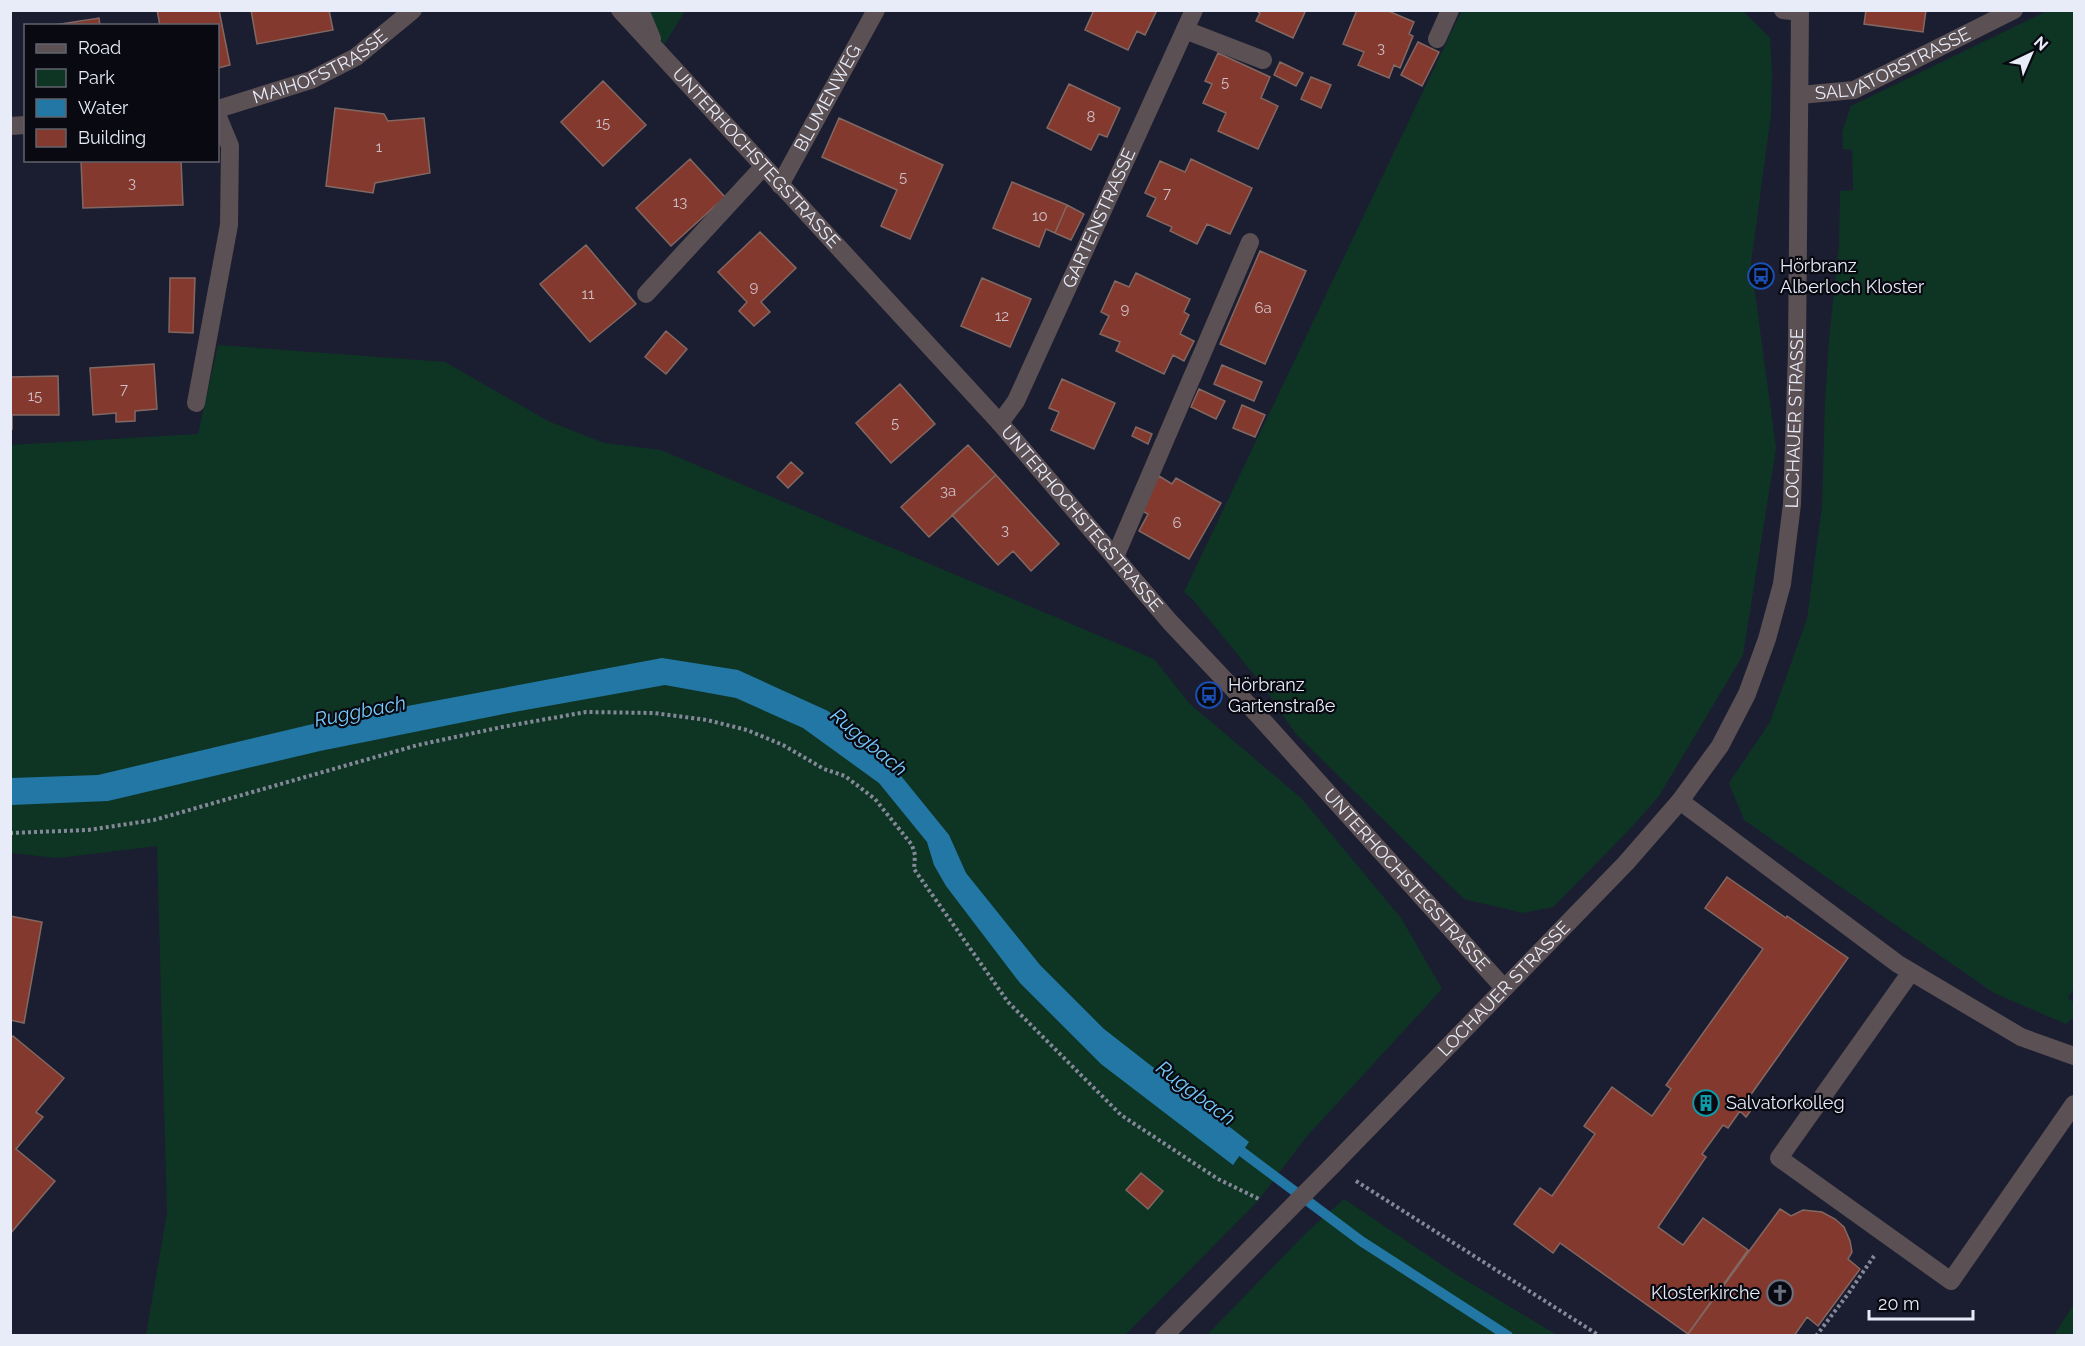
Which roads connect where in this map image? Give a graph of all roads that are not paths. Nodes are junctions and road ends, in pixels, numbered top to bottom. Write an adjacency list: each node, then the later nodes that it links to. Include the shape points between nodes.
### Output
1 (413, 10): 14 (street, MAIHOFSTRASSE, via 356,57 310,80)
2 (620, 10): 11 (street, UNTERHOCHSTEGSTRASSE)
3 (640, 10): 11 (street, UNTERHOCHSTEGSTRASSE)
4 (876, 10): 17 (street, BLUMENWEG)
5 (1194, 10): 9 (street, GARTENSTRASSE)
6 (1450, 10): 10 (street)
7 (2014, 10): 13 (street, SALVATORSTRASSE, via 1854,90)
8 (1794, 11): 13 (street, LOCHAUER STRASSE)
9 (1185, 30): 12 (street); 21 (street, GARTENSTRASSE, via 1016,400)
10 (1437, 39)
11 (657, 51): 16 (street, UNTERHOCHSTEGSTRASSE)
12 (1263, 60)
13 (1800, 95): 23 (street, LOCHAUER STRASSE, via 1792,504 1782,584 1747,694 1720,746)
14 (219, 109)
15 (219, 119): 20 (street, via 231,146 228,225)
16 (763, 167): 17 (street, UNTERHOCHSTEGSTRASSE); 19 (street)
17 (780, 185): 21 (street, UNTERHOCHSTEGSTRASSE)
18 (1250, 242): 22 (street)
19 (646, 294)
20 (196, 403)
21 (1000, 423): 22 (street, UNTERHOCHSTEGSTRASSE)
22 (1115, 557): 25 (street, UNTERHOCHSTEGSTRASSE)
23 (1680, 801): 24 (street); 25 (street, LOCHAUER STRASSE, via 1626,863)
24 (1911, 972): 26 (street, via 2021,1037); 27 (street, via 1779,1158 1951,1281)
25 (1504, 988): 28 (street, LOCHAUER STRASSE)
26 (2074, 1056)
27 (2074, 1104)
28 (1164, 1335)

